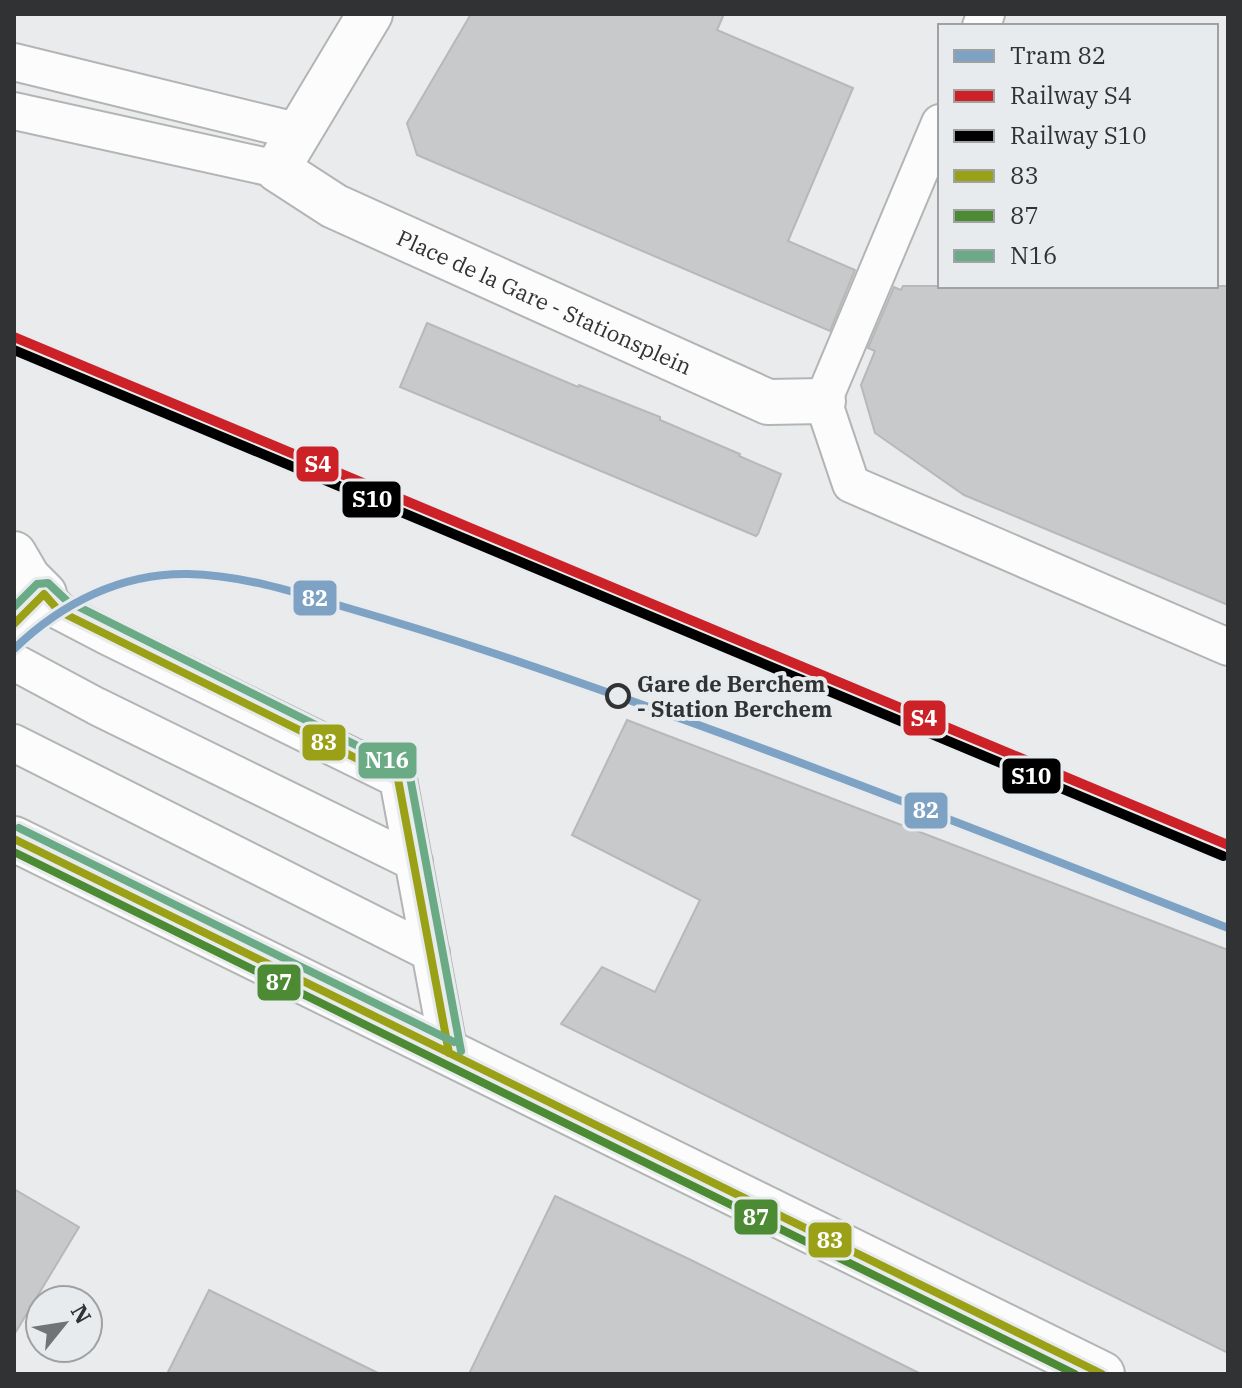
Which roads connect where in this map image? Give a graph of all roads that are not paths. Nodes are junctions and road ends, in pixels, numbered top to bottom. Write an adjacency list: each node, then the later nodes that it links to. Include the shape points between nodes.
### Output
1 (370, 14): 5 (street)
2 (14, 62): 5 (lane)
3 (14, 111): 6 (lane)
4 (938, 128): 7 (lane)
5 (300, 132): 6 (street)
6 (277, 169): 7 (street, Place de la Gare - Stationsplein, via 334,206 768,402)
7 (823, 401): 10 (lane, via 851,484)
8 (14, 554): 9 (street, via 28,578)
9 (29, 609): 14 (lane, via 59,611 398,779)
10 (1228, 647)
11 (14, 662): 14 (lane)
12 (14, 743): 15 (lane)
13 (14, 839): 16 (street)
14 (414, 862): 15 (lane)
15 (431, 953): 16 (lane)
16 (449, 1053): 17 (street)
17 (1102, 1374)

